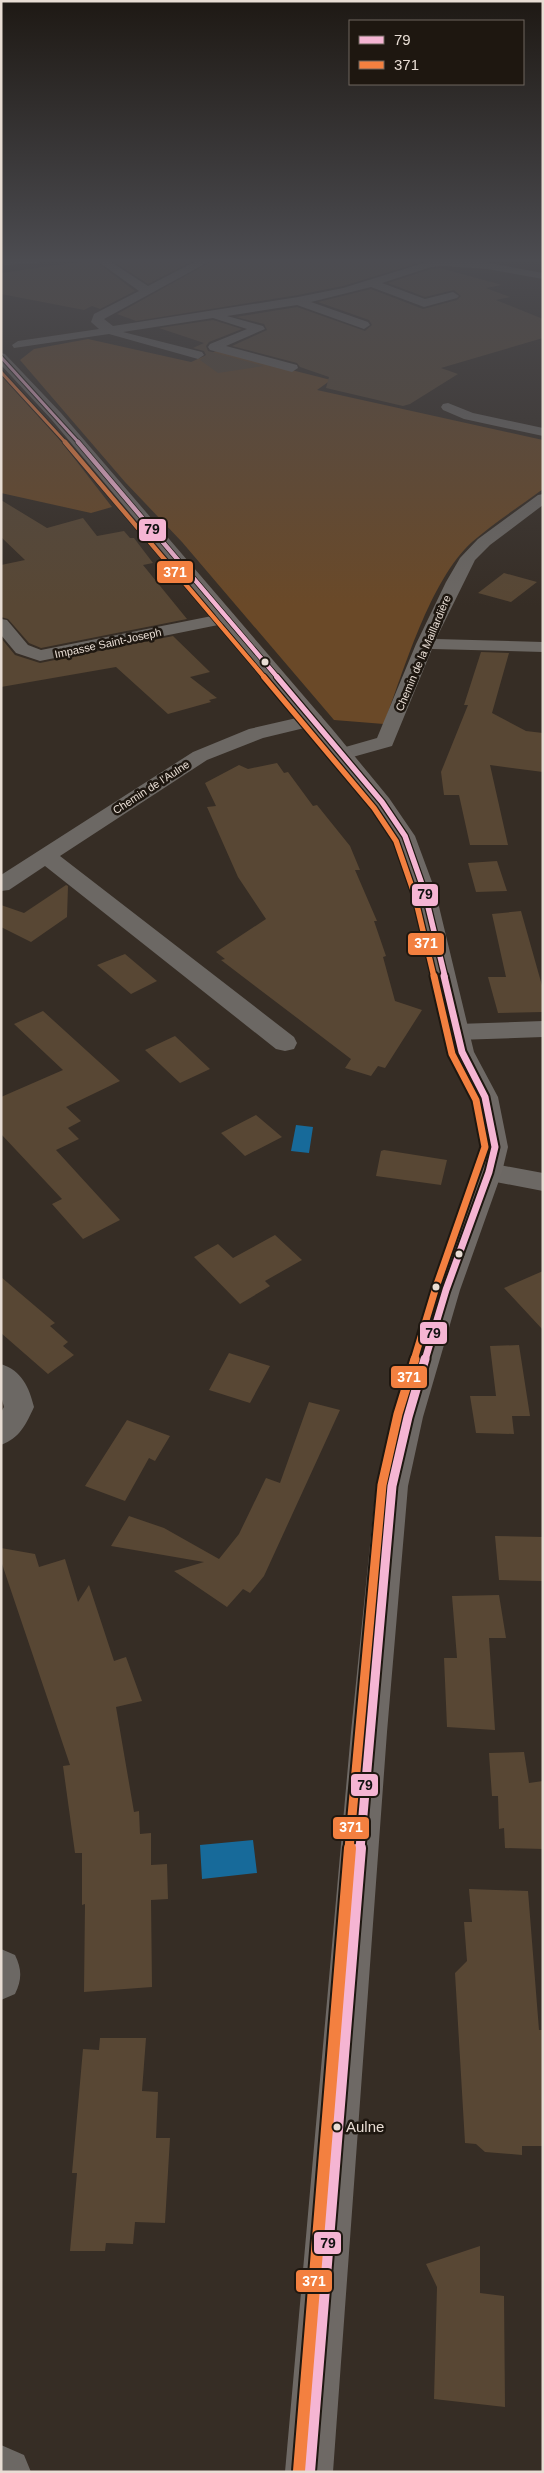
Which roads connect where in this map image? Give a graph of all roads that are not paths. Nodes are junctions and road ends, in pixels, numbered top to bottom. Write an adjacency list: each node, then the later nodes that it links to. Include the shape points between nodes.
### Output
1 (19, 375): 5 (main road)
2 (448, 407): 3 (street, via 469,416)
3 (543, 432)
4 (543, 498): 7 (street, Chemin de la Maillardière, via 468,558)
5 (227, 618): 6 (street, Impasse Saint-Joseph, via 40,656 22,649); 9 (main road)
6 (1, 624)
7 (425, 644): 8 (street); 10 (street, Chemin de la Maillardière, via 385,742)
8 (543, 647)
9 (320, 727): 10 (main road); 11 (street, Chemin de l'Aulne, via 270,729 200,756)
10 (342, 754): 14 (main road, via 405,836 424,890)
11 (46, 856): 12 (street, Chemin de l'Aulne); 15 (street)
12 (1, 884)
13 (543, 1029): 14 (street)
14 (457, 1032): 16 (main road, via 462,1052 485,1097 491,1122 495,1147)
15 (285, 1043)
16 (489, 1172): 17 (street); 24 (main road, via 446,1290 408,1417 392,1486)
17 (543, 1182)
18 (1, 1376): 19 (street, via 15,1391 20,1407 11,1423)
19 (1, 1432)
20 (1, 1969): 21 (street)
21 (1, 1980)
22 (1, 2469): 23 (street)
23 (7, 2472)
24 (309, 2472)

